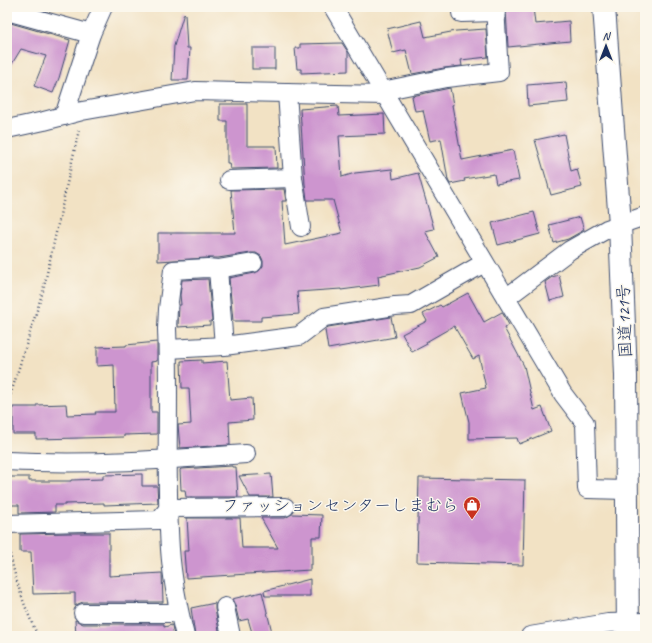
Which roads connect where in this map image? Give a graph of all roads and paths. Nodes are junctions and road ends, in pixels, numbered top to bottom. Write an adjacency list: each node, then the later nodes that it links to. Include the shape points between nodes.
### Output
1 (103, 7): 7 (street)
2 (333, 7): 8 (street)
3 (604, 7): 16 (highway, 国道121号)
4 (496, 9): 6 (street); 8 (street, via 500,72 446,78)
5 (7, 11): 7 (street)
6 (461, 13)
7 (90, 34): 11 (street)
8 (383, 93): 9 (street); 19 (street)
9 (287, 94): 10 (street, via 195,90); 13 (street)
10 (82, 111): 11 (street); 24 (path, via 43,291)
11 (64, 116): 12 (street)
12 (7, 129)
13 (292, 178): 14 (street); 17 (street)
14 (229, 180)
15 (645, 216): 16 (street)
16 (620, 224): 21 (street, via 570,250); 28 (highway, 国道121号, via 626,376)
17 (301, 227)
18 (253, 263): 20 (street)
19 (484, 263): 21 (street); 22 (street, via 411,305 324,317 299,336)
20 (218, 269): 22 (street); 23 (street, via 173,270 168,309)
21 (506, 298): 28 (street, via 563,394 585,423 587,489)
22 (224, 346): 23 (street)
23 (168, 349): 26 (street)
24 (7, 406)
25 (246, 454): 26 (street)
26 (167, 460): 27 (street); 30 (street)
27 (7, 461)
28 (626, 490): 36 (highway, 国道121号)
29 (284, 506): 30 (street)
30 (169, 508): 31 (street, via 159,520); 35 (street, via 170,550)
31 (7, 524)
32 (7, 537): 38 (path, via 10,556 28,615)
33 (225, 607): 40 (street)
34 (84, 613): 35 (street)
35 (179, 613): 39 (street)
36 (634, 627): 37 (street)
37 (591, 631): 41 (street)
38 (38, 636)
39 (185, 636)
40 (231, 636)
41 (530, 636)

